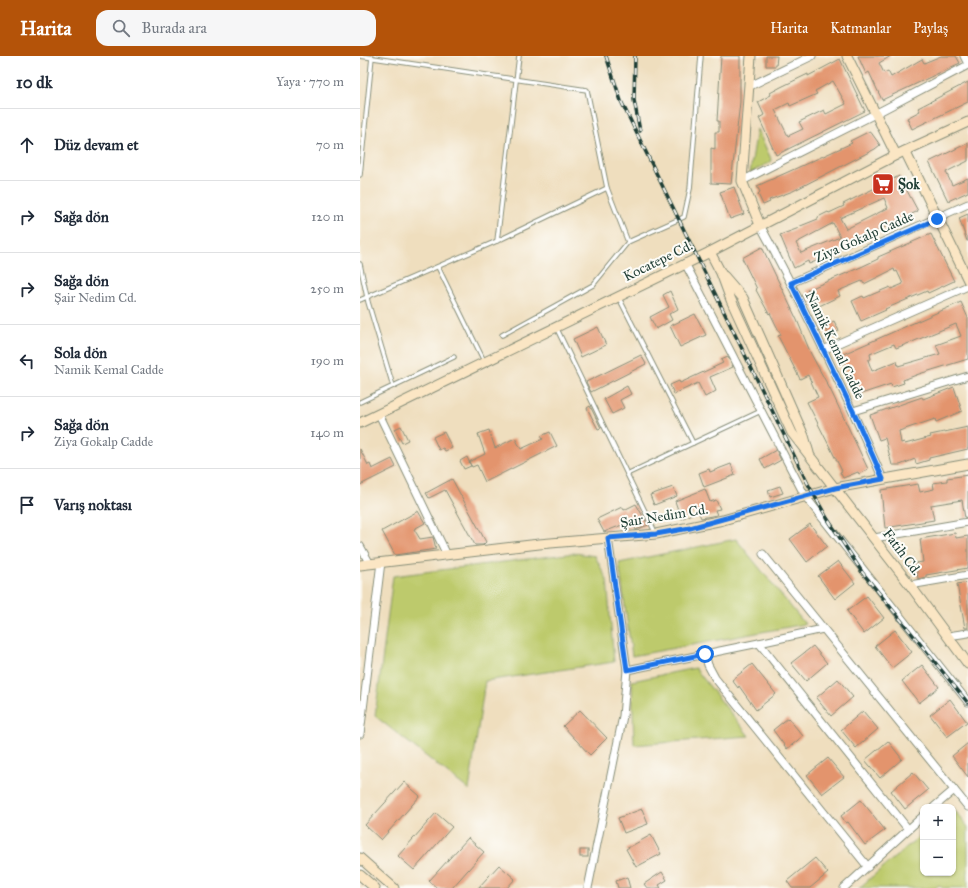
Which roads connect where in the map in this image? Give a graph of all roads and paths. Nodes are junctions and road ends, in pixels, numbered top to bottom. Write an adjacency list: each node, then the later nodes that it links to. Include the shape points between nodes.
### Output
1 (360, 56): 8 (lane)
2 (519, 56): 10 (lane)
3 (701, 56): 23 (lane, via 690,189 684,217)
4 (751, 56): 11 (street)
5 (812, 56): 11 (street)
6 (847, 56): 12 (street)
7 (964, 56): 9 (street)
8 (372, 57): 10 (lane); 16 (lane)
9 (968, 64): 12 (street)
10 (516, 79): 18 (lane, via 586,90); 22 (lane)
11 (750, 86): 17 (street)
12 (875, 114): 15 (street); 17 (street)
13 (968, 122): 14 (street, Kocatepe Cd.)
14 (905, 151): 15 (street, Kocatepe Cd.); 20 (street)
15 (896, 155): 21 (street, Kocatepe Cd.)
16 (360, 175)
17 (742, 181): 21 (street)
18 (607, 188): 22 (lane); 23 (lane)
19 (968, 204): 20 (street, Ziya Gokalp Cadde)
20 (937, 219): 28 (street); 29 (street, Ziya Gokalp Cadde)
21 (760, 225): 24 (street, Kocatepe Cd.); 29 (street, Namik Kemal Cadde)
22 (497, 242): 27 (lane)
23 (628, 242): 35 (lane, via 593,285)
24 (710, 252): 25 (street, Kocatepe Cd.); 50 (street, Fatih Cd., via 722,273 744,298 804,436 811,460)
25 (685, 263): 32 (street, Kocatepe Cd.); 42 (street)
26 (360, 264): 31 (lane)
27 (438, 267): 31 (lane); 38 (lane)
28 (968, 280)
29 (791, 283): 36 (street, Namik Kemal Cadde)
30 (968, 286): 36 (street)
31 (367, 296): 33 (lane); 40 (lane)
32 (619, 297): 34 (street, Kocatepe Cd.); 46 (lane)
33 (360, 300)
34 (556, 328): 38 (street, Kocatepe Cd.); 48 (lane)
35 (502, 335)
36 (823, 350): 43 (street, Namik Kemal Cadde)
37 (454, 357): 40 (lane)
38 (485, 363): 44 (street, Kocatepe Cd.)
39 (968, 376): 43 (street)
40 (393, 386): 41 (lane)
41 (360, 402)
42 (761, 411): 46 (lane); 51 (street)
43 (853, 411): 49 (street, Namik Kemal Cadde)
44 (379, 414): 45 (street, Kocatepe Cd.); 58 (street)
45 (360, 424)
46 (693, 443): 48 (lane)
47 (968, 464): 49 (street, Şair Nedim Cd.)
48 (627, 474): 53 (lane)
49 (883, 479): 50 (street, Şair Nedim Cd.)
50 (835, 488): 51 (street, Şair Nedim Cd.); 55 (street, Fatih Cd.)
51 (805, 496): 53 (street, Şair Nedim Cd., via 723,520); 71 (street)
52 (968, 522): 55 (street)
53 (656, 534): 54 (street, Şair Nedim Cd.)
54 (608, 538): 58 (street, Şair Nedim Cd.); 70 (street)
55 (874, 538): 63 (street, Fatih Cd.)
56 (360, 546): 60 (street)
57 (763, 554): 64 (street)
58 (447, 555): 59 (street, Şair Nedim Cd.)
59 (380, 562): 60 (street, Şair Nedim Cd.); 72 (street)
60 (370, 564): 61 (street, Şair Nedim Cd.)
61 (360, 565)
62 (968, 575): 63 (street)
63 (910, 585): 66 (street, Fatih Cd.)
64 (823, 629): 67 (street); 73 (street)
65 (968, 633): 66 (street)
66 (948, 636): 69 (street, Fatih Cd.)
67 (759, 643): 68 (street); 77 (street)
68 (705, 654): 70 (street); 79 (street, via 715,678)
69 (968, 664)
70 (627, 670): 83 (street, via 623,716)
71 (968, 702)
72 (360, 734)
73 (954, 790): 74 (street); 75 (street)
74 (938, 804)
75 (968, 807)
76 (920, 819): 77 (street)
77 (908, 829): 79 (street)
78 (360, 858): 82 (street)
79 (868, 867): 84 (street)
80 (360, 875): 81 (street)
81 (375, 888)
82 (394, 888)
83 (588, 888)
84 (844, 888)

